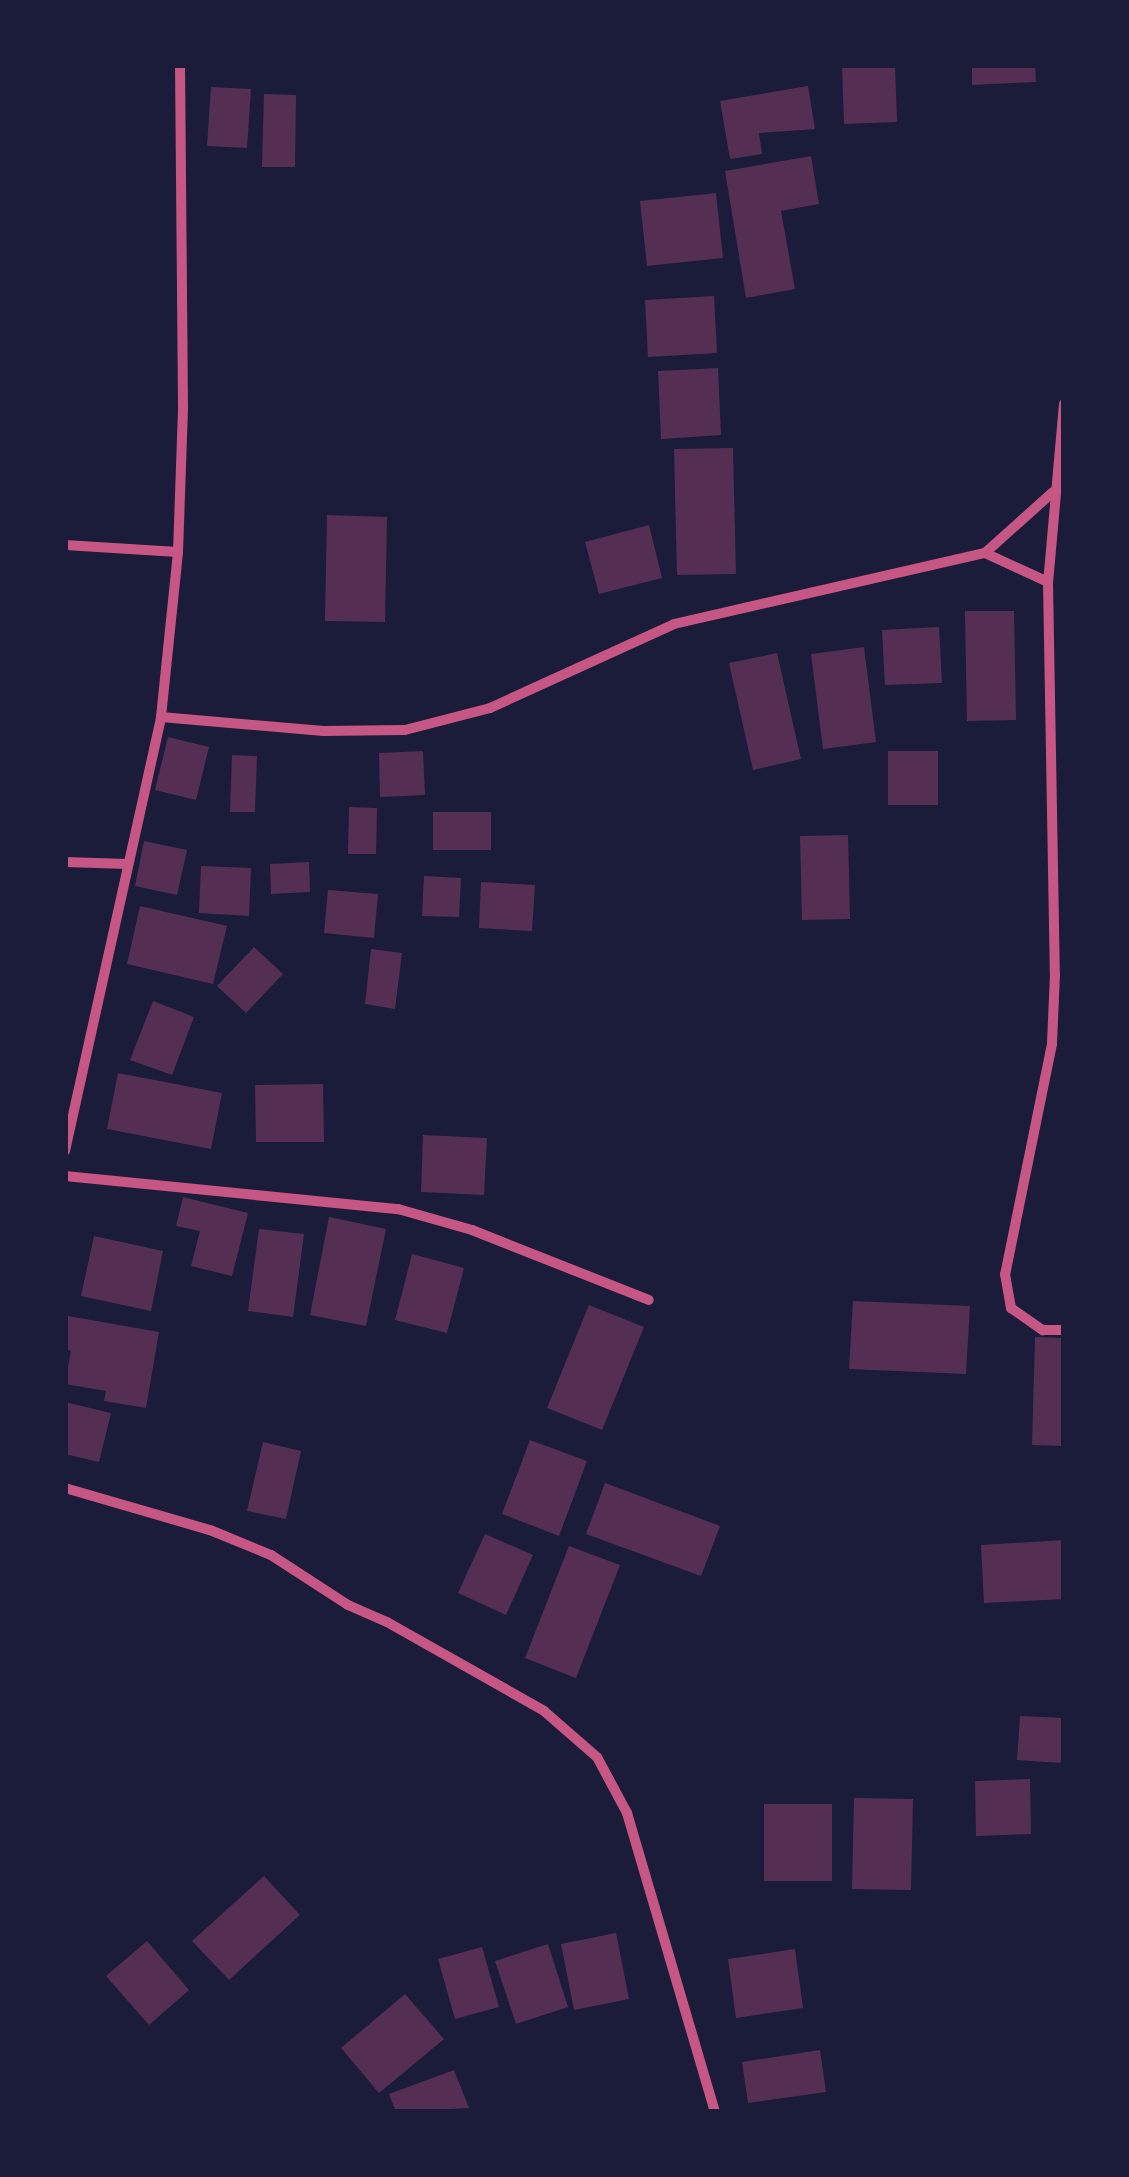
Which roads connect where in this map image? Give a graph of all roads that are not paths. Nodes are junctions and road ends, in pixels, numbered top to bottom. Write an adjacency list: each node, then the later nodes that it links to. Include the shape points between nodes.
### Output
1 (180, 65): 5 (street, via 184,407)
2 (1064, 404): 3 (street)
3 (1053, 492): 6 (street); 7 (street)
4 (65, 546): 5 (street)
5 (178, 552): 8 (street)
6 (985, 553): 7 (street); 8 (street, via 674,624 490,708 405,730 322,731)
7 (1048, 582): 9 (street)
8 (162, 717): 12 (street)
9 (1049, 754): 10 (street); 16 (street, via 1052,1044 1005,1274 1011,1308 1042,1330)
10 (1064, 754)
11 (65, 862): 12 (street)
12 (126, 864): 13 (street)
13 (65, 1151)
14 (65, 1176): 15 (street, via 398,1209 472,1230)
15 (649, 1300)
16 (1064, 1330)
17 (65, 1488): 18 (street, via 271,1555 348,1605 544,1711 597,1757 627,1812)
18 (715, 2112)

